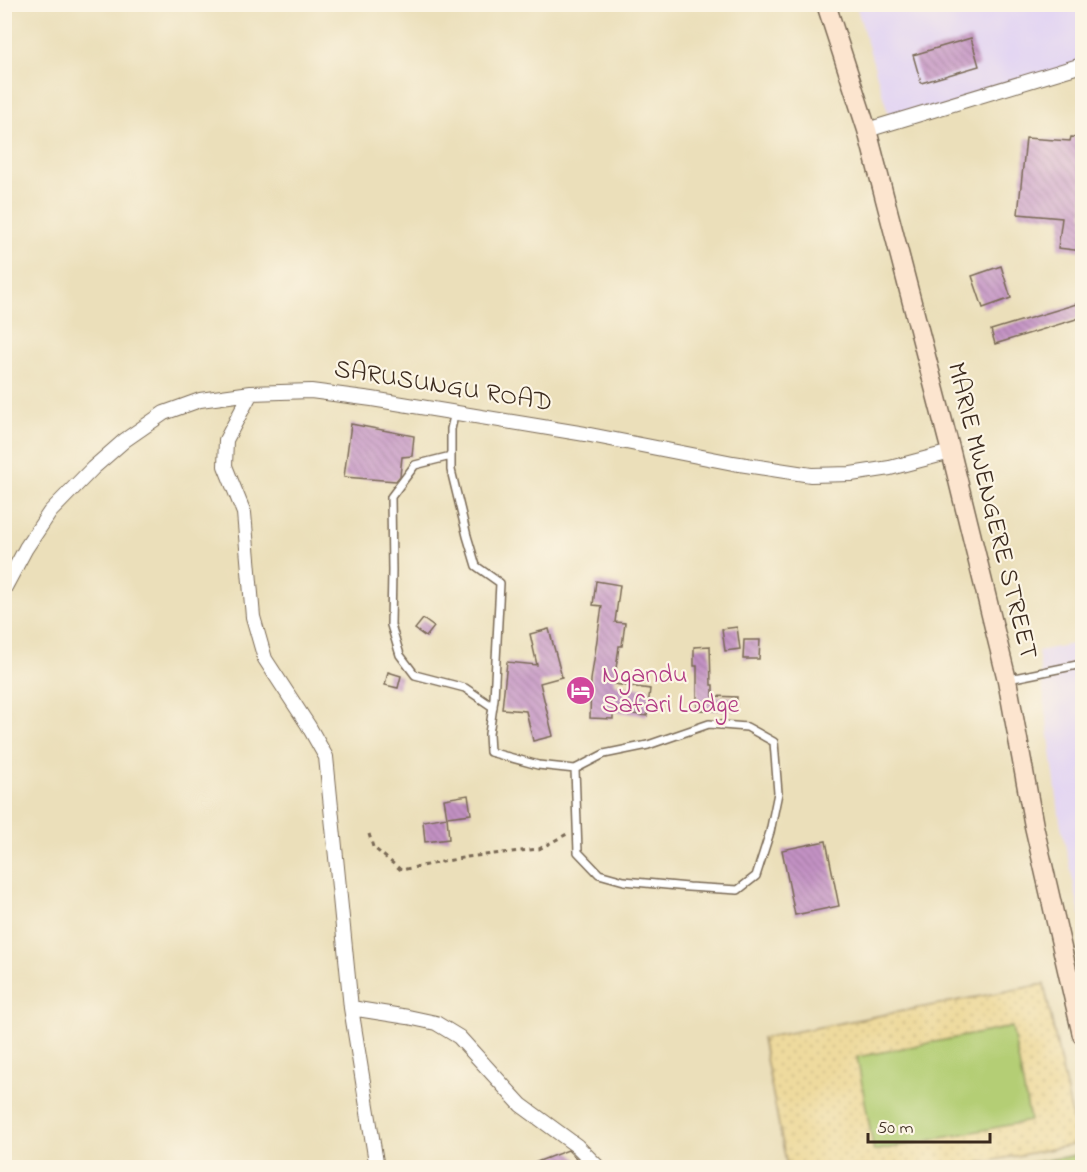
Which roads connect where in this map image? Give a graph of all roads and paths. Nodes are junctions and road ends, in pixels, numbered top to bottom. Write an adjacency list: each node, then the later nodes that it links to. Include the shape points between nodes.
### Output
1 (826, 4): 3 (main road, MARIE MWENGERE STREET)
2 (1083, 65): 3 (street)
3 (867, 130): 6 (main road, MARIE MWENGERE STREET)
4 (251, 393): 5 (street, SARUSUNGU ROAD, via 311,391); 8 (street, SARUSUNGU ROAD, via 200,400 164,413 125,440 50,512); 16 (street, via 226,441 225,466 244,513 253,617 265,659 326,757)
5 (456, 411): 6 (street, SARUSUNGU ROAD, via 811,475 880,470); 7 (lane)
6 (951, 452): 10 (main road, MARIE MWENGERE STREET)
7 (451, 456): 11 (lane, via 451,470 476,566 500,583); 11 (lane, via 415,465 392,497 391,625 400,655 415,675 465,688)
8 (4, 589)
9 (1083, 664): 10 (lane)
10 (1007, 680): 15 (main road, MARIE MWENGERE STREET, via 1034,826)
11 (493, 707): 12 (lane, via 490,752 538,765)
12 (575, 769): 13 (lane); 13 (lane, via 604,754 648,745 709,723 747,727 774,742 778,793 756,876 738,890 624,881 599,874 579,852)
13 (577, 829): 14 (path, via 539,849 401,870 373,847)
14 (369, 834)
15 (1076, 978): 17 (main road, MARIE MWENGERE STREET)
16 (351, 1008): 18 (street); 19 (street, via 436,1023 459,1037 521,1105)
17 (1083, 1035)
18 (377, 1167)
19 (599, 1167)

